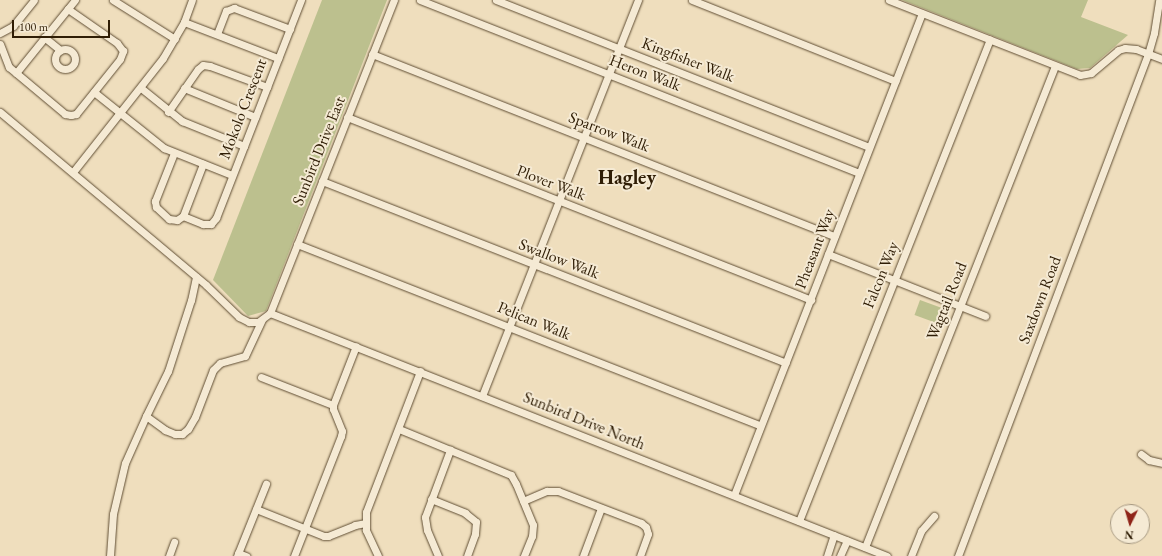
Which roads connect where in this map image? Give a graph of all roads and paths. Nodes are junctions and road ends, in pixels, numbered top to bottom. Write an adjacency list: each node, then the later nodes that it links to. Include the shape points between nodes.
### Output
1 (34, 0): 17 (street, via 13,26)
2 (75, 0): 13 (street)
3 (113, 0): 20 (street)
4 (192, 0): 15 (street)
5 (301, 0): 16 (street, Mokolo Crescent)
6 (394, 0): 25 (street, Sunbird Drive East)
7 (420, 0): 31 (street, Heron Walk)
8 (496, 0): 23 (street, Kingfisher Walk)
9 (638, 0): 23 (street)
10 (692, 0): 32 (street)
11 (889, 0): 14 (street)
12 (1159, 0): 26 (street, Saxdown Road)
13 (68, 9): 19 (street); 36 (street, via 122,48 120,59)
14 (922, 13): 21 (street); 32 (street, Pheasant Way)
15 (184, 22): 18 (street); 20 (street)
16 (290, 29): 18 (street, via 234,8 226,11); 27 (street, Mokolo Crescent)
17 (0, 33)
18 (217, 34): 27 (street)
19 (44, 37): 24 (street); 30 (street)
20 (175, 39): 34 (street)
21 (990, 39): 29 (street); 58 (street, Falcon Way)
22 (0, 44): 30 (street, via 7,64)
23 (620, 49): 31 (street); 44 (street, Kingfisher Walk)
24 (60, 50)
25 (372, 54): 41 (street, Sunbird Drive East); 42 (street, Sparrow Walk)
26 (1148, 54): 28 (street); 29 (street, via 1131,48 1120,49 1094,71 1084,75); 106 (street, Saxdown Road)
27 (278, 58): 33 (street, Mokolo Crescent)
28 (1162, 59)
29 (1055, 66): 60 (street, Wagtail Road)
30 (16, 73): 36 (street, via 65,114 76,114)
31 (609, 74): 42 (street); 48 (street, Heron Walk)
32 (896, 81): 44 (street, Pheasant Way)
33 (267, 87): 35 (street, via 203,65); 40 (street, Mokolo Crescent)
34 (141, 88): 38 (street); 39 (street)
35 (184, 88): 38 (street); 40 (street)
36 (94, 92): 39 (street, Mokolo Crescent)
37 (0, 112): 47 (street)
38 (168, 112): 43 (street, via 182,122)
39 (121, 113): 45 (street, Mokolo Crescent, via 164,148); 47 (street)
40 (255, 117): 43 (street, Mokolo Crescent)
41 (347, 118): 50 (street, Sunbird Drive East); 51 (street, Plover Walk)
42 (585, 138): 51 (street); 53 (street, Sparrow Walk)
43 (244, 146): 49 (street, Mokolo Crescent)
44 (869, 147): 48 (street, Pheasant Way)
45 (174, 153): 46 (street, Mokolo Crescent); 52 (street, via 155,205 170,219 177,220)
46 (203, 164): 49 (street, Mokolo Crescent); 52 (street)
47 (73, 172): 57 (street)
48 (859, 173): 53 (street, Pheasant Way)
49 (232, 175): 52 (street, via 214,222 207,224)
50 (322, 181): 54 (street, Sunbird Drive East); 56 (street, Swallow Walk)
51 (559, 201): 56 (street); 59 (street, Plover Walk)
52 (183, 216)
53 (835, 236): 55 (street, Pheasant Way)
54 (298, 244): 61 (street, Sunbird Drive East); 64 (street, Pelican Walk)
55 (828, 254): 58 (street); 59 (street, Pheasant Way)
56 (534, 264): 64 (street); 66 (street, Swallow Walk)
57 (196, 277): 63 (street, via 239,318 249,322); 71 (street, via 168,371)
58 (894, 279): 60 (street); 84 (street, Falcon Way)
59 (811, 300): 66 (street, Pheasant Way)
60 (960, 305): 62 (street); 90 (street, Wagtail Road)
61 (270, 313): 63 (street); 65 (street, Sunbird Drive North)
62 (985, 316)
63 (262, 320): 71 (street, via 245,356 220,363 213,370 195,417 184,432 170,433)
64 (510, 327): 69 (street); 72 (street, Pelican Walk)
65 (356, 346): 67 (street, Sunbird Drive North); 70 (street)
66 (786, 363): 72 (street, Pheasant Way)
67 (420, 371): 69 (street, Sunbird Drive North); 73 (street)
68 (261, 377): 70 (street)
69 (482, 396): 78 (street, Sunbird Drive North)
70 (333, 405): 86 (street, via 342,431 341,436)
71 (146, 416): 93 (street, via 125,462 113,514)
72 (760, 425): 78 (street, Pheasant Way)
73 (399, 429): 74 (street); 85 (street, via 366,512)
74 (450, 450): 79 (street); 80 (street, via 508,472 514,478)
75 (1141, 454): 76 (street, via 1149,460)
76 (1162, 463)
77 (266, 484): 82 (street)
78 (734, 495): 84 (street, Sunbird Drive North)
79 (431, 499): 98 (street, via 425,525); 99 (street, via 465,513 476,522 475,534)
80 (523, 501): 81 (street, via 552,490); 100 (street, via 531,518 533,530)
81 (601, 508): 101 (street); 102 (street, via 645,525 648,534)
82 (256, 509): 86 (street); 91 (street)
83 (934, 516): 92 (street, via 921,531)
84 (799, 521): 87 (street, Sunbird Drive North)
85 (365, 523): 86 (street, via 328,536); 97 (street)
86 (305, 529): 96 (street)
87 (834, 535): 88 (street, Sunbird Drive North); 103 (street)
88 (846, 540): 90 (street, Sunbird Drive North); 104 (street)
89 (174, 542): 94 (street)
90 (865, 547): 105 (street, Sunbird Drive North)
91 (238, 554): 95 (street)
92 (911, 555)
93 (110, 556)
94 (169, 556)
95 (246, 556)
96 (294, 556)
97 (378, 556)
98 (438, 556)
99 (467, 556)
100 (524, 556)
101 (583, 556)
102 (640, 556)
103 (827, 556)
104 (840, 556)
105 (887, 556)
106 (958, 556)

